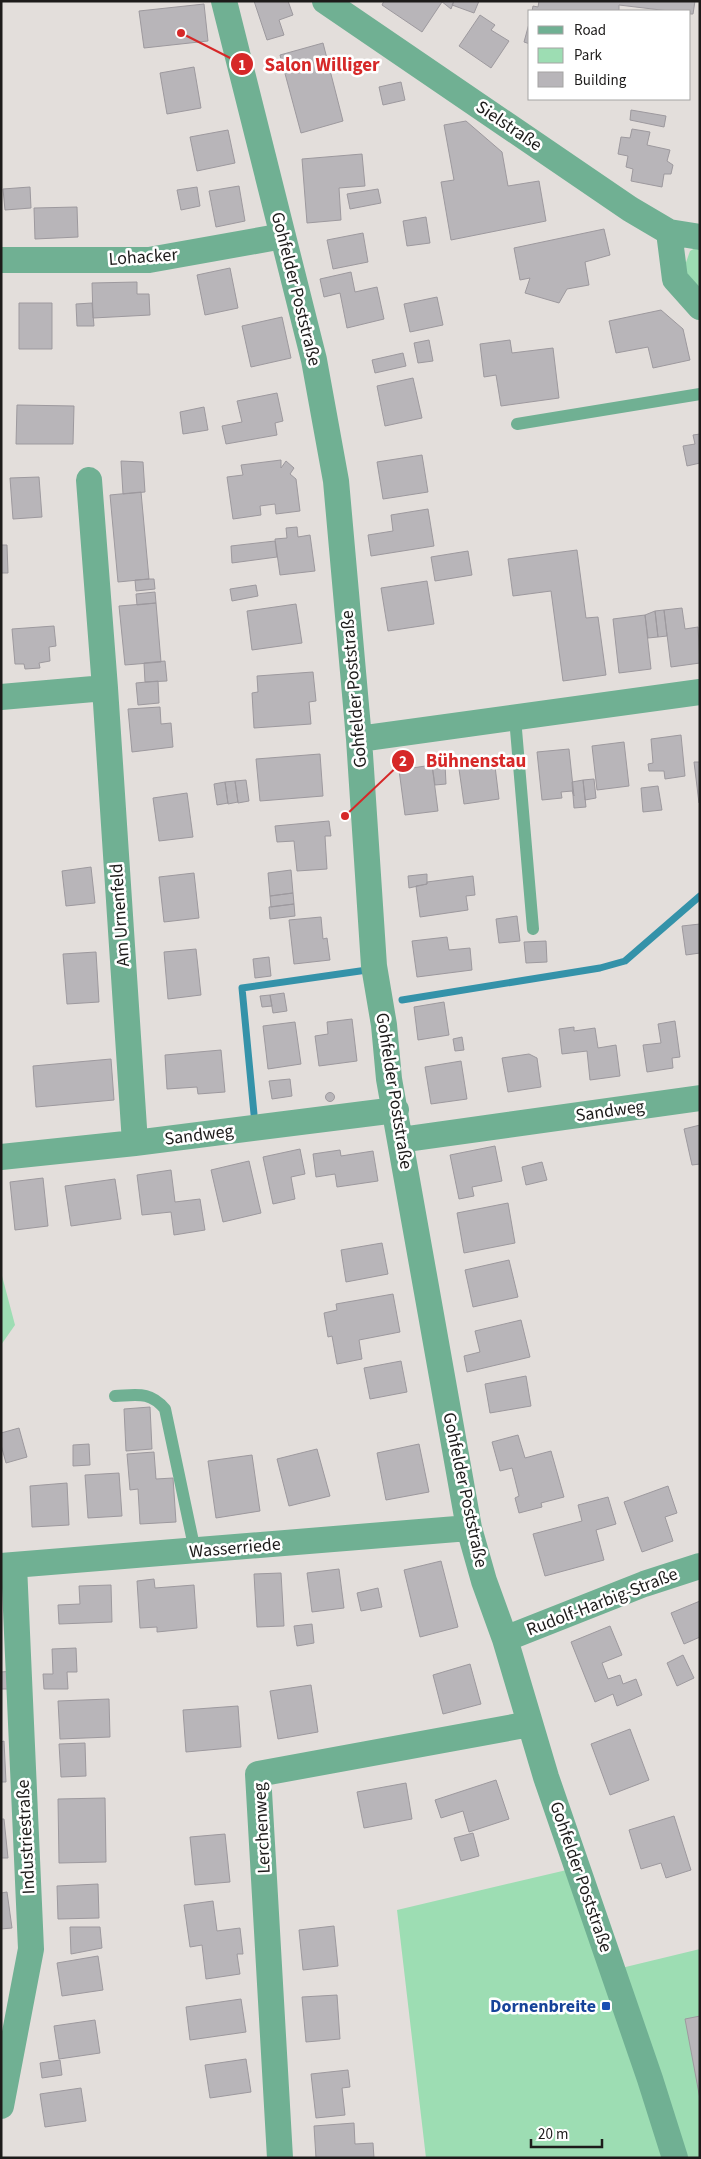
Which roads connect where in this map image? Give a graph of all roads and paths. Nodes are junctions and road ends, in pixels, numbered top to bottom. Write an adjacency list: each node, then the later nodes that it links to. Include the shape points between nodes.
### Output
1 (224, 1): 4 (street, Gohfelder Poststraße)
2 (325, 1): 3 (street, Sielstraße, via 630,209)
3 (669, 232): 5 (street, Sielstraße); 7 (street, via 675,279)
4 (284, 236): 6 (street, Lohacker, via 149,260); 15 (street, Gohfelder Poststraße, via 314,360 336,481)
5 (700, 237)
6 (1, 260)
7 (700, 307)
8 (700, 394): 9 (lane)
9 (517, 424)
10 (89, 480): 11 (street, Am Urnenfeld)
11 (104, 688): 13 (street); 20 (street, Am Urnenfeld)
12 (700, 692): 14 (street)
13 (1, 697)
14 (515, 718): 15 (street); 16 (lane)
15 (359, 739): 18 (street, Gohfelder Poststraße, via 374,966)
16 (533, 929)
17 (700, 1098): 19 (street, Sandweg)
18 (396, 1110): 19 (street, Gohfelder Poststraße); 20 (street, Sandweg)
19 (400, 1140): 23 (street, Gohfelder Poststraße)
20 (135, 1143): 21 (street, Sandweg)
21 (1, 1157)
22 (116, 1396): 24 (lane, via 145,1395 158,1400 165,1409)
23 (469, 1528): 24 (street, Wasserriede); 27 (street, Gohfelder Poststraße, via 484,1581)
24 (195, 1551): 25 (street, Wasserriede)
25 (8, 1565): 29 (street, Industriestraße, via 31,1949)
26 (700, 1566): 27 (street, Rudolf-Harbig-Straße, via 644,1584)
27 (506, 1639): 28 (street, Gohfelder Poststraße)
28 (530, 1724): 30 (street, Lerchenweg, via 258,1774); 31 (street, Gohfelder Poststraße)
29 (1, 2106)
30 (280, 2158)
31 (675, 2158)

